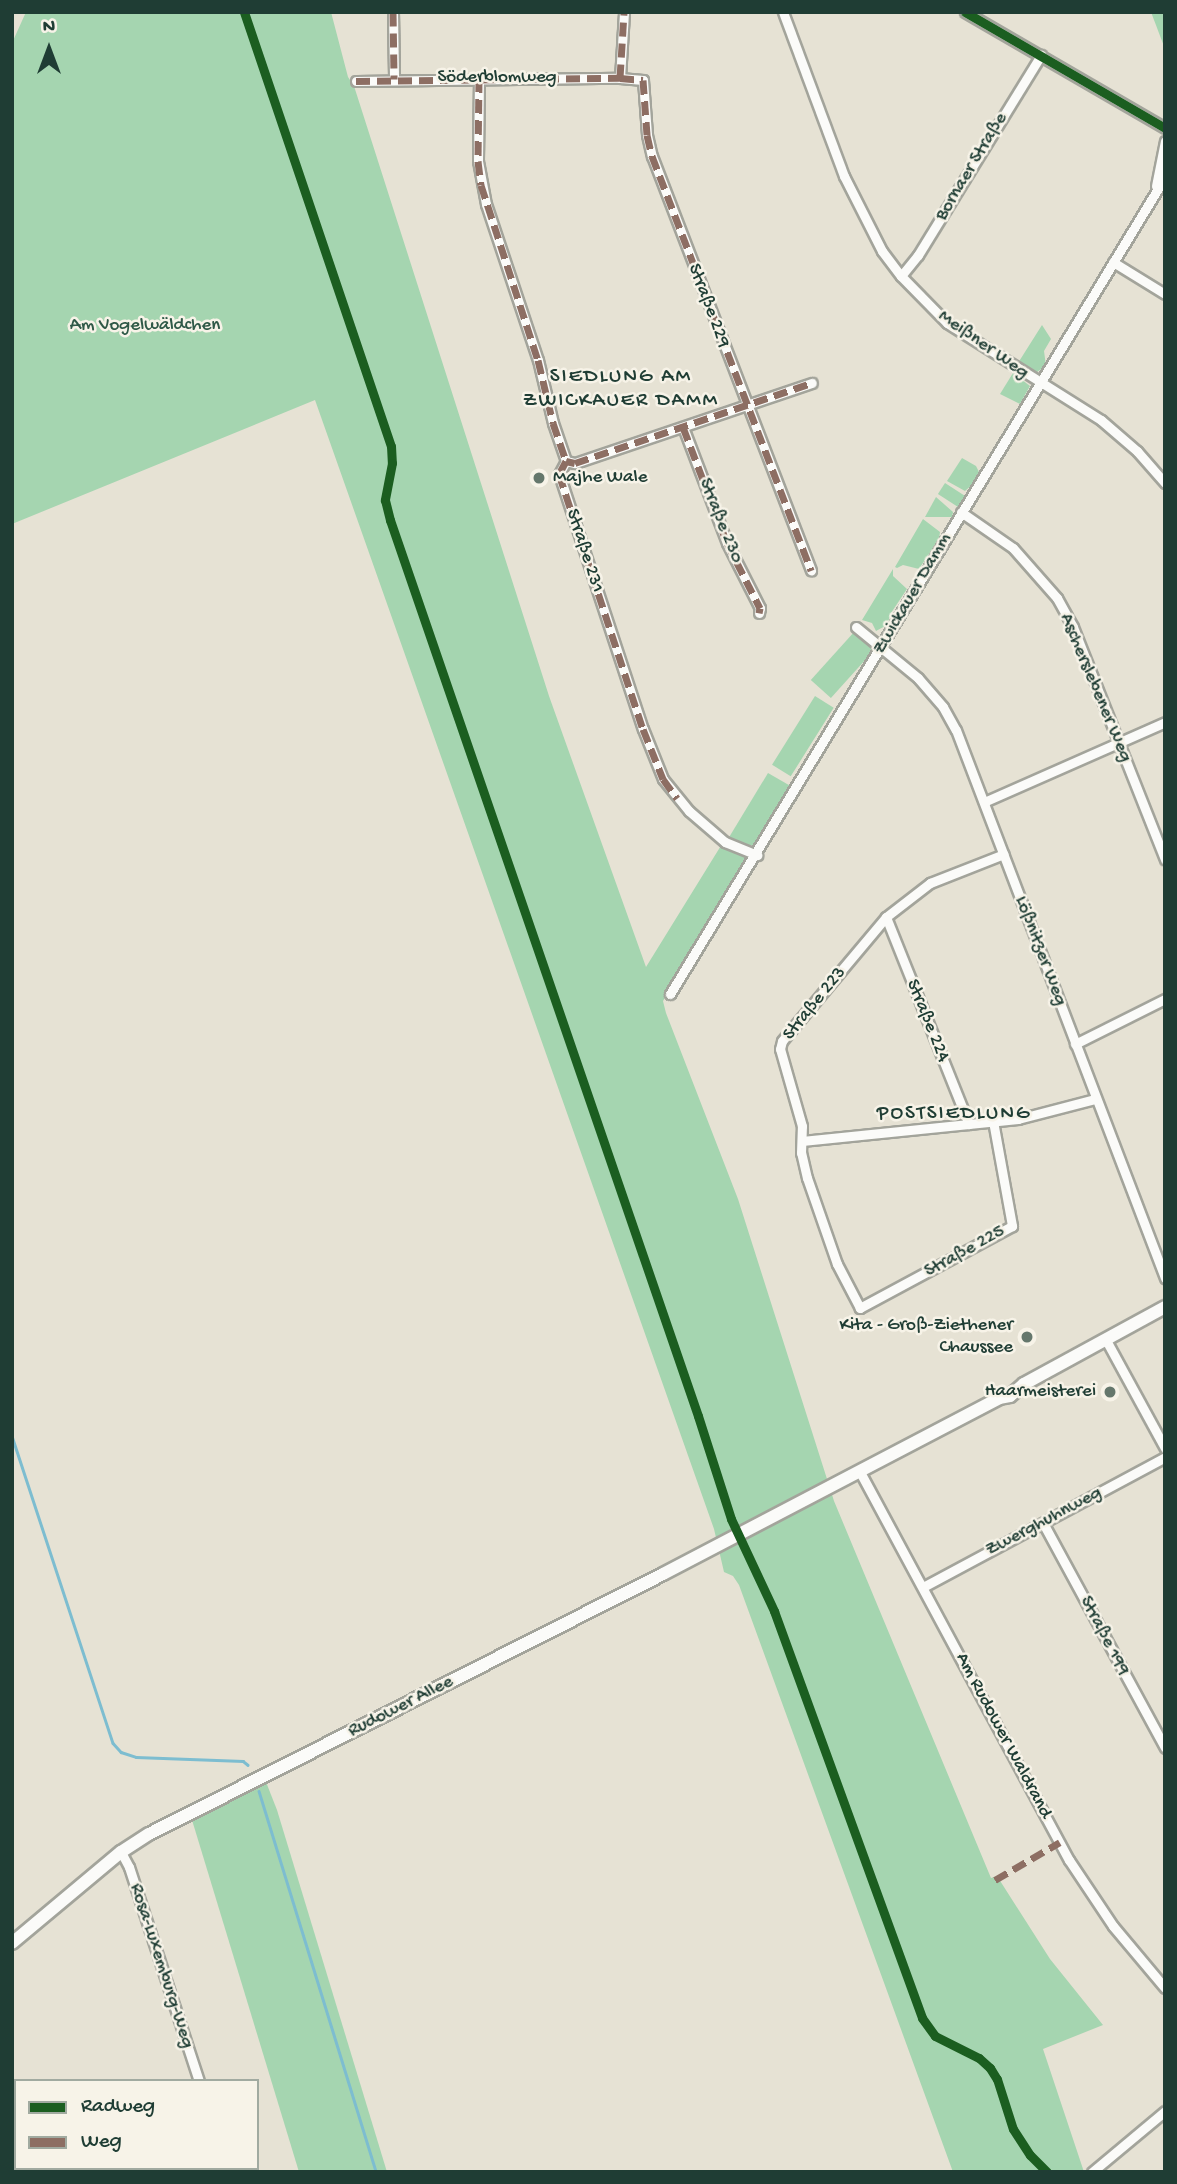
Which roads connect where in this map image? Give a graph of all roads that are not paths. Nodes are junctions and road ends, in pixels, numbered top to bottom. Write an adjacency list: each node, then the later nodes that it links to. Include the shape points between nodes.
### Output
1 (393, 12): 9 (street)
2 (624, 12): 7 (street)
3 (783, 12): 16 (street, Meißner Weg, via 850,188 882,251)
4 (965, 12): 5 (street)
5 (1041, 55): 11 (street); 16 (street, Bornaer Straße, via 918,255)
6 (479, 78): 7 (street, Söderblomweg); 9 (street, Söderblomweg); 22 (street, Straße 231, via 481,185)
7 (620, 78): 8 (street, Söderblomweg)
8 (638, 78): 20 (street, Straße 229, via 645,86 652,156)
9 (394, 79): 10 (street, Söderblomweg)
10 (356, 81)
11 (1165, 128)
12 (1165, 141): 14 (street, Zwickauer Damm)
13 (1165, 177): 14 (street, Zwickauer Damm)
14 (1155, 194): 15 (street, Zwickauer Damm)
15 (1113, 262): 17 (street); 19 (street, Zwickauer Damm)
16 (901, 275): 19 (street, Meißner Weg, via 947,323)
17 (1165, 294)
18 (813, 383): 20 (street)
19 (1040, 383): 23 (street, Meißner Weg, via 1112,428); 24 (street, Zwickauer Damm)
20 (747, 405): 21 (street); 25 (street, Straße 229)
21 (683, 427): 22 (street, via 575,463); 26 (street, Straße 230)
22 (566, 461): 33 (street, Straße 231, via 559,474 663,779 717,837)
23 (1165, 483)
24 (961, 512): 28 (street, Zwickauer Damm); 30 (street, Ascherslebener Weg, via 1013,548 1057,598 1073,626)
25 (811, 571)
26 (759, 613)
27 (856, 627): 28 (street)
28 (881, 645): 31 (street, Lößnitzer Weg, via 943,706); 33 (street, Zwickauer Damm)
29 (1165, 722): 30 (street)
30 (1119, 743): 31 (street); 34 (street, Ascherslebener Weg)
31 (984, 802): 32 (street, Lößnitzer Weg)
32 (1004, 854): 35 (street, Straße 223, via 930,883); 38 (street, Lößnitzer Weg)
33 (757, 855): 36 (street, Zwickauer Damm)
34 (1165, 859)
35 (887, 917): 41 (street, Straße 224); 42 (street, Straße 223, via 782,1041 780,1049)
36 (670, 994)
37 (1165, 999): 38 (street)
38 (1075, 1044): 39 (street, Lößnitzer Weg)
39 (1095, 1099): 40 (street); 43 (street, Lößnitzer Weg)
40 (993, 1121): 41 (street); 45 (street, Straße 225, via 1013,1226)
41 (969, 1124): 42 (street)
42 (802, 1141): 45 (street, Straße 223, via 801,1153 818,1210 837,1264)
43 (1165, 1279)
44 (1165, 1307): 46 (street, Rudower Allee)
45 (860, 1308)
46 (1106, 1340): 47 (street); 49 (street, Rudower Allee, via 1024,1384 1019,1391)
47 (1165, 1448)
48 (1165, 1457): 50 (street, Zwerghuhnweg)
49 (860, 1472): 51 (street, Am Rudower Waldrand); 53 (street, Rudower Allee, via 149,1833)
50 (1043, 1523): 51 (street, Zwerghuhnweg); 52 (street, Straße 199)
51 (923, 1587): 55 (street, Am Rudower Waldrand, via 1069,1860 1113,1926)
52 (1165, 1748)
53 (121, 1852): 54 (street, Rudower Allee); 56 (street, Rosa-Luxemburg-Weg)
54 (12, 1943)
55 (1165, 1988)
56 (198, 2079)
57 (1165, 2111): 58 (street)
58 (1092, 2172)

